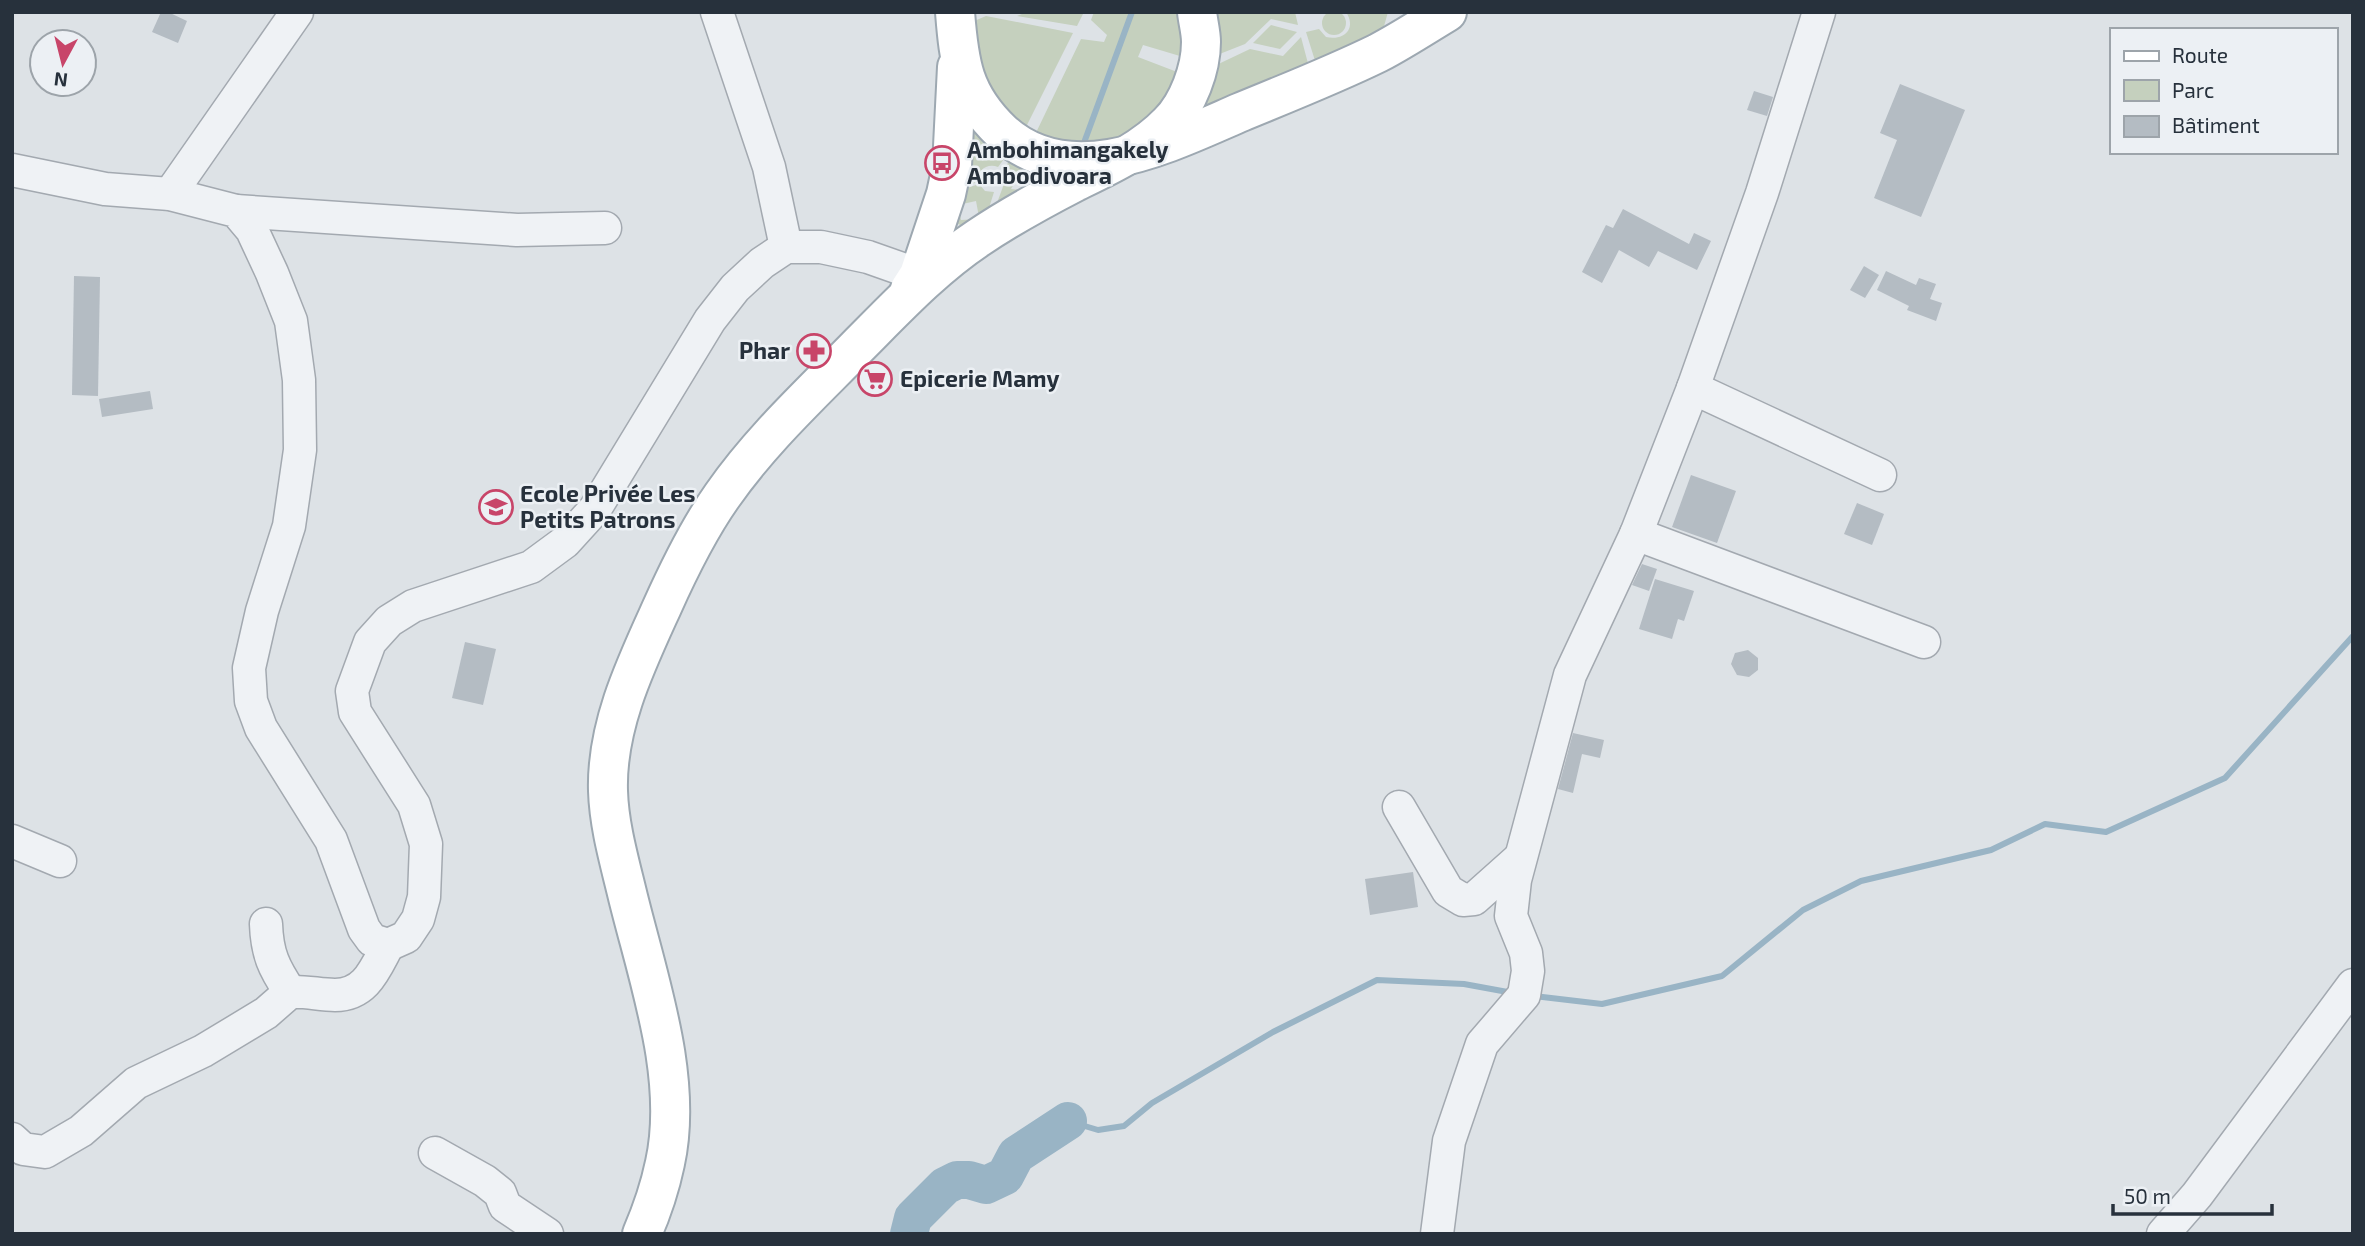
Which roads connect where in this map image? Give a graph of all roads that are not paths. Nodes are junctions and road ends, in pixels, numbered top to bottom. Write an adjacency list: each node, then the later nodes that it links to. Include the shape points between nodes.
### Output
1 (297, 12): 11 (street)
2 (717, 12): 14 (street, via 769,167)
3 (955, 12): 8 (main road)
4 (962, 12): 8 (main road)
5 (1197, 12): 9 (main road, via 1198,68 1186,98 1171,122)
6 (1447, 12): 9 (main road, via 1380,52 1318,81)
7 (1819, 12): 16 (street)
8 (958, 50): 9 (main road, via 969,90 979,107 1030,153 1084,162); 15 (main road, via 952,166)
9 (1130, 154): 15 (main road, via 1043,199)
10 (12, 170): 11 (street, via 105,189)
11 (170, 194): 12 (street)
12 (236, 211): 13 (street, via 517,230); 25 (street, via 252,230 291,321 299,380 300,450 291,513 249,668 251,701 261,728 331,840 364,929 372,940)
13 (604, 228)
14 (786, 247): 15 (street, via 821,247 868,257); 25 (street, via 735,288 710,320 596,509 565,542 531,567 413,606 389,621 370,642 352,691 355,712 414,805 426,844 425,897 418,919 406,937)
15 (922, 278): 31 (main road, via 773,431 722,496 681,565 628,686 608,772 610,815 660,1031 669,1104 666,1161)
16 (1693, 388): 17 (street); 18 (street)
17 (1880, 475)
18 (1636, 534): 19 (street); 22 (street, via 1570,676)
19 (1924, 642)
20 (1399, 807): 22 (street, via 1448,891 1463,900 1474,899)
21 (12, 841): 23 (street)
22 (1520, 858): 32 (street, via 1511,916 1526,953 1524,995 1482,1044 1449,1141)
23 (60, 861)
24 (266, 924): 27 (street, via 274,968)
25 (388, 945): 27 (street, via 355,993)
26 (2353, 985): 33 (street)
27 (290, 992): 28 (street, via 266,1013 203,1051 136,1083 80,1131 45,1152 23,1149)
28 (12, 1139)
29 (435, 1153): 30 (street, via 485,1181 500,1193 505,1206)
30 (547, 1234)
31 (642, 1234)
32 (1437, 1234)
33 (2163, 1234)

